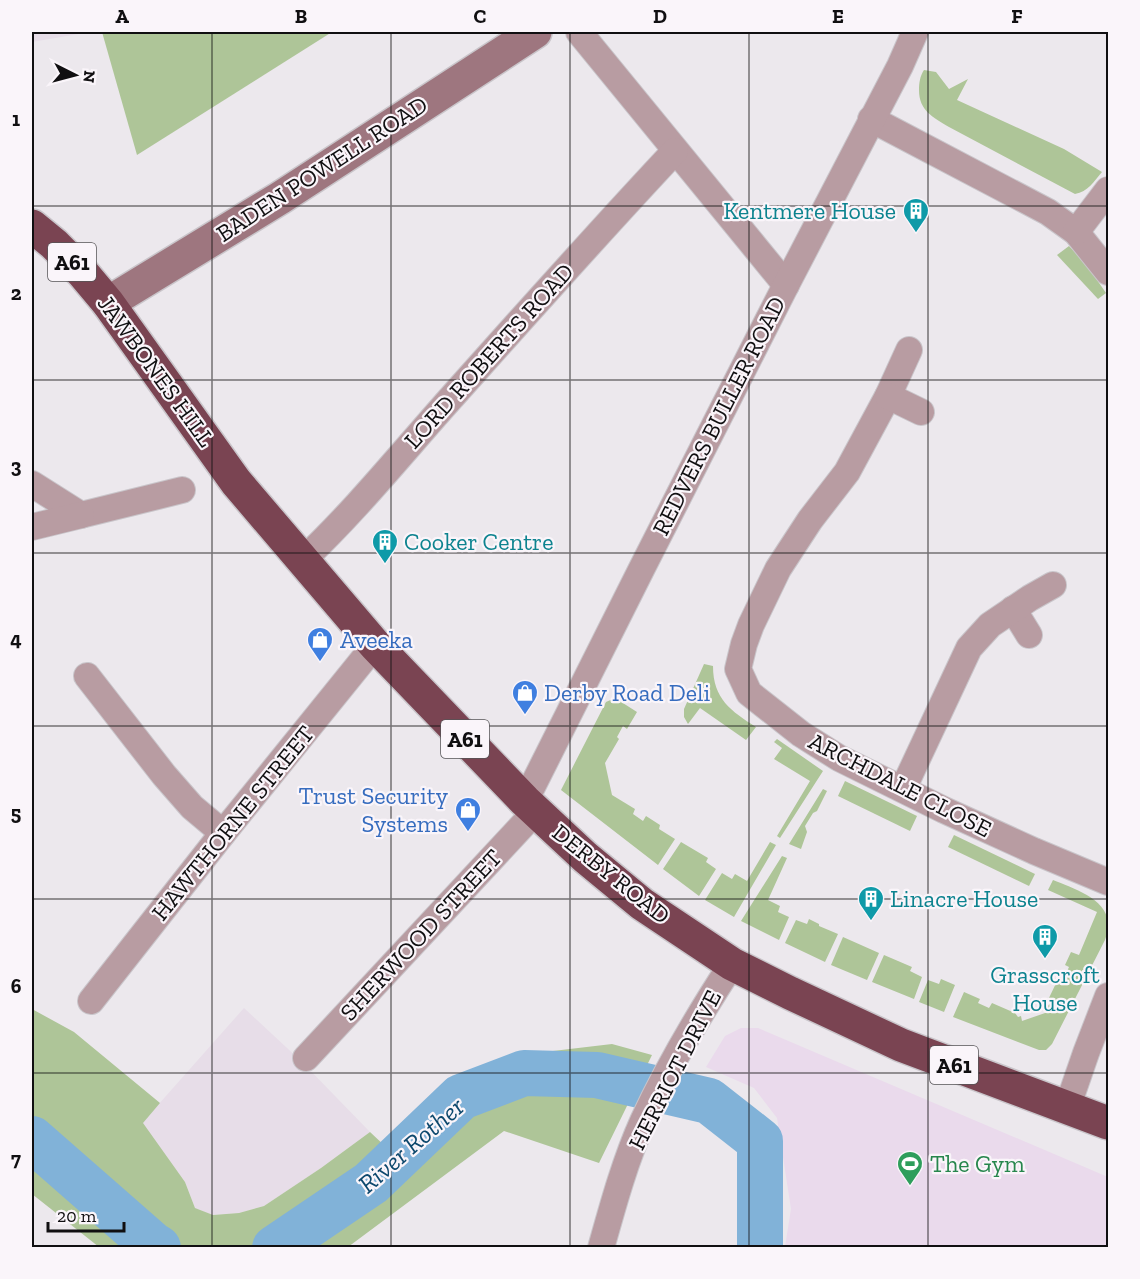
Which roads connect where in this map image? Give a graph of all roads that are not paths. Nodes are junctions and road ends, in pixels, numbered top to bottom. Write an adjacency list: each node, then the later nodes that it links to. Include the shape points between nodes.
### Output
1 (535, 32): 11 (street, BADEN POWELL ROAD, via 280,198)
2 (579, 32): 5 (street)
3 (915, 32): 4 (street, REDVERS BULLER ROAD)
4 (871, 119): 8 (street, via 1027,200); 10 (street, REDVERS BULLER ROAD)
5 (675, 151): 10 (street); 20 (street, LORD ROBERTS ROAD)
6 (1108, 190): 8 (street)
7 (32, 226): 11 (highway, JAWBONES HILL / A61, via 82,272)
8 (1076, 232): 9 (street)
9 (1108, 272)
10 (786, 285): 27 (street, REDVERS BULLER ROAD, via 581,687)
11 (108, 303): 15 (highway, JAWBONES HILL / A61)
12 (909, 350): 13 (street, ARCHDALE CLOSE)
13 (888, 396): 14 (street); 26 (street, ARCHDALE CLOSE, via 847,472 778,569 751,625 738,669 749,693 801,734 839,758)
14 (921, 412)
15 (227, 469): 20 (highway, DERBY ROAD / A61)
16 (32, 484): 18 (street)
17 (182, 490): 18 (street)
18 (81, 515): 19 (street)
19 (32, 528)
20 (302, 561): 24 (highway, DERBY ROAD / A61)
21 (1053, 585): 22 (street)
22 (1013, 609): 23 (street); 26 (street, via 990,625 969,648)
23 (1029, 635)
24 (375, 645): 27 (highway, DERBY ROAD / A61); 28 (street, HAWTHORNE STREET)
25 (87, 676): 28 (street, via 164,775 192,807)
26 (903, 789): 29 (street, ARCHDALE CLOSE)
27 (530, 806): 30 (highway, DERBY ROAD / A61, via 642,904); 33 (street, SHERWOOD STREET)
28 (223, 833): 32 (street, HAWTHORNE STREET)
29 (1108, 882)
30 (732, 964): 34 (highway, DERBY ROAD / A61, via 902,1045); 36 (street, HERRIOT DRIVE, via 706,1003 644,1120)
31 (1108, 996): 34 (street)
32 (92, 1001)
33 (306, 1058)
34 (1067, 1108): 35 (highway, DERBY ROAD / A61)
35 (1108, 1123)
36 (601, 1248)

